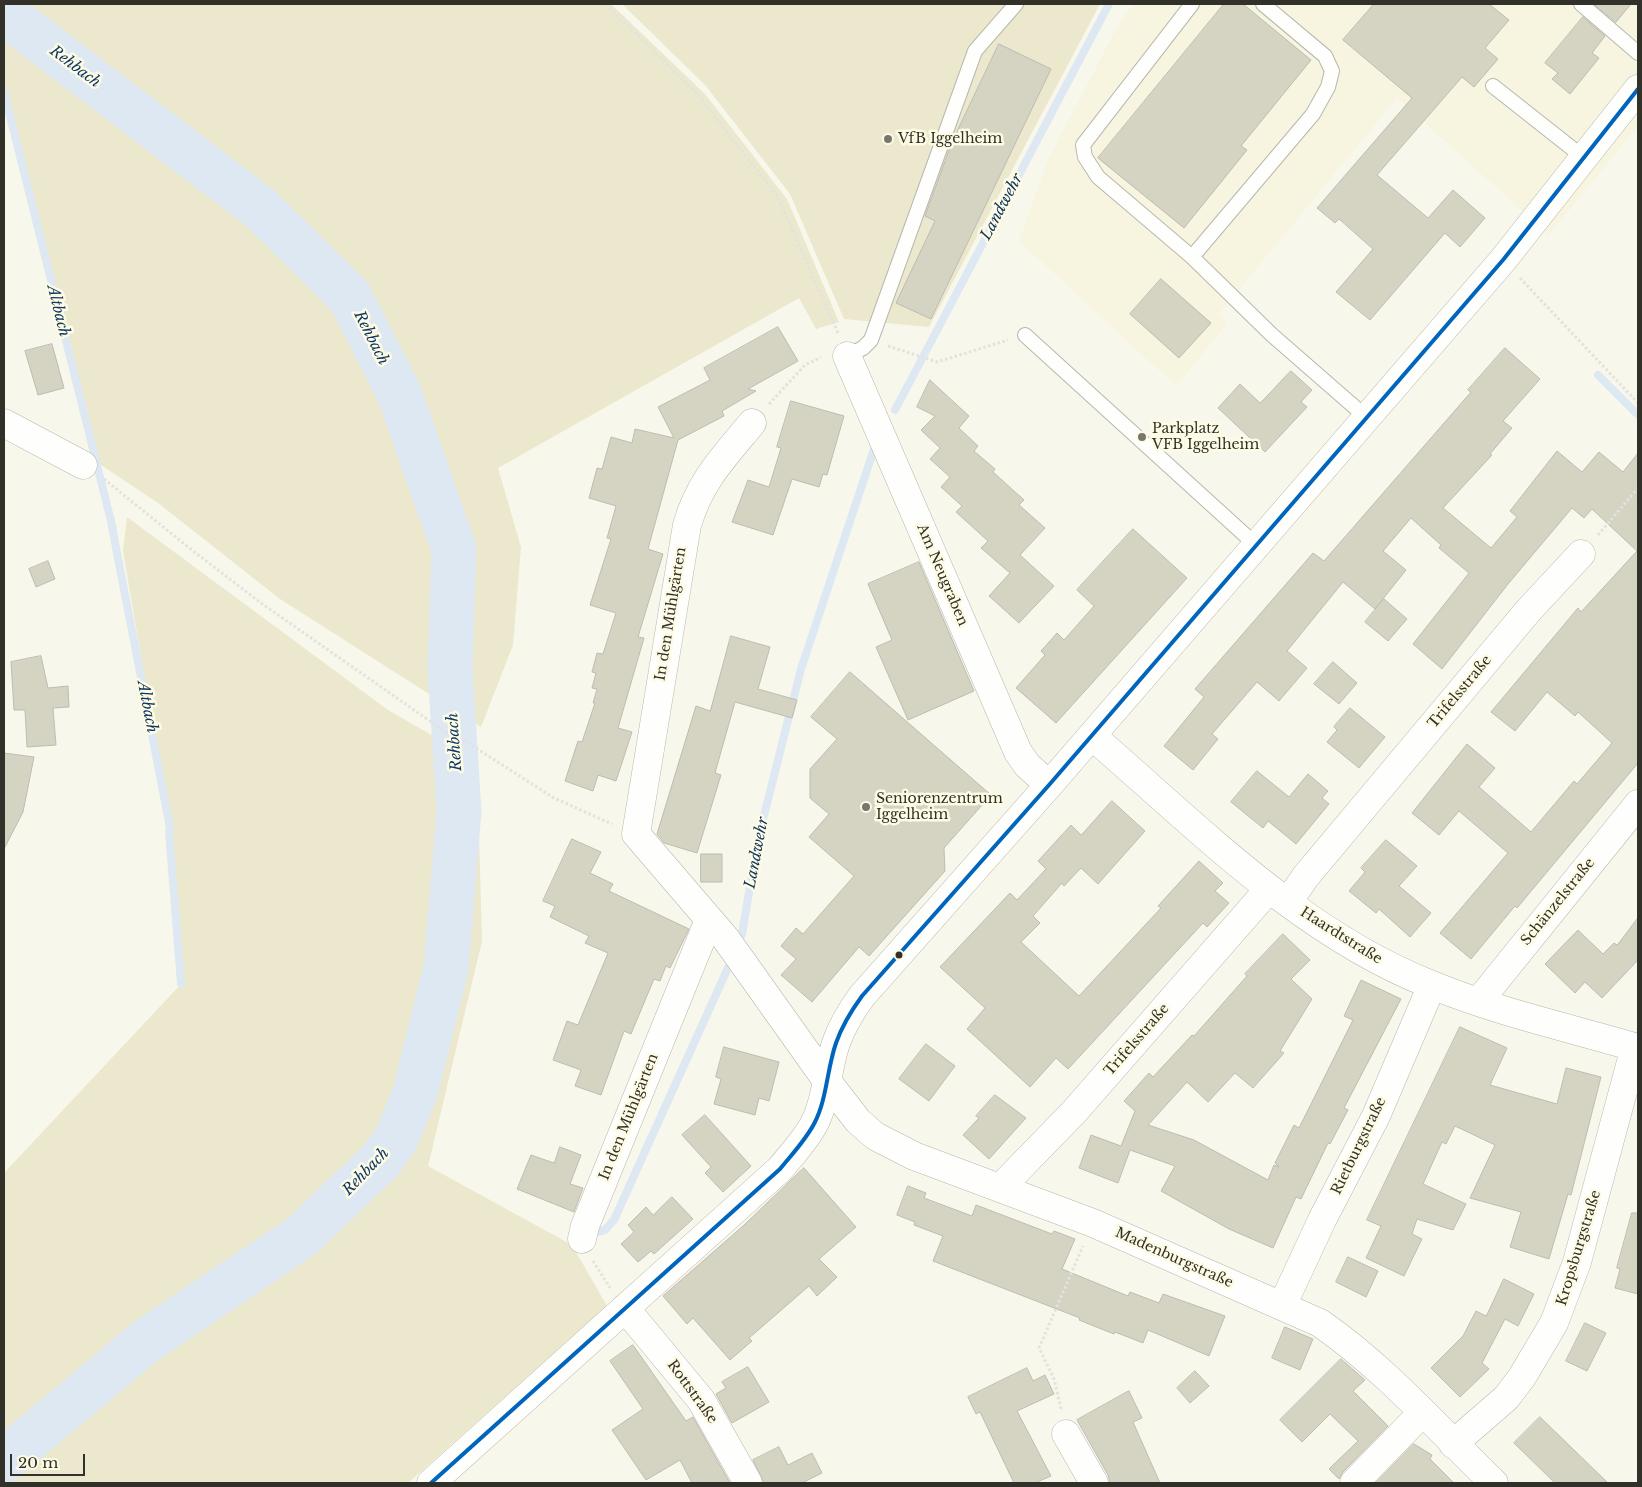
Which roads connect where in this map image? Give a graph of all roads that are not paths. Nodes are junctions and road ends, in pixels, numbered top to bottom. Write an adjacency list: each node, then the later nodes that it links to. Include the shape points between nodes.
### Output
1 (1016, 4): 11 (lane, via 975,52 871,340)
2 (1192, 4): 9 (lane, via 1083,145 1085,157 1098,178)
3 (1263, 4): 9 (lane, via 1325,56 1332,71 1328,87 1313,114)
4 (1581, 4): 5 (lane)
5 (1638, 54)
6 (1493, 86): 8 (lane)
7 (1638, 89): 8 (street)
8 (1583, 157): 12 (street, via 1503,260)
9 (1192, 257): 12 (lane, via 1272,335)
10 (1025, 335): 16 (lane)
11 (847, 356): 19 (street, Am Neugraben, via 1018,752)
12 (1366, 417): 16 (street)
13 (4, 424): 15 (street)
14 (752, 424): 22 (street, In den Mühlgärten, via 705,480 687,525 636,834)
15 (83, 465)
16 (1256, 545): 18 (street)
17 (1581, 554): 21 (street, Trifelsstraße, via 1528,611 1306,876)
18 (1092, 736): 19 (street); 21 (street, Haardtstraße)
19 (1049, 785): 26 (street, via 862,996 845,1021)
20 (1638, 804): 24 (street, Schänzelstraße)
21 (1278, 895): 23 (street, Haardtstraße, via 1344,941); 27 (street, Trifelsstraße)
22 (724, 939): 26 (street); 28 (street, In den Mühlgärten, via 585,1226)
23 (1432, 985): 24 (street, Haardtstraße); 29 (street, Rietburgstraße, via 1376,1116)
24 (1479, 1001): 25 (street, Haardtstraße)
25 (1637, 1048): 33 (street, Kropsburgstraße, via 1577,1262 1554,1323 1506,1398)
26 (827, 1081): 27 (street, Madenburgstraße, via 875,1136 890,1145); 30 (street, via 815,1123 780,1169)
27 (1001, 1187): 29 (street, Madenburgstraße, via 1093,1223)
28 (582, 1239)
29 (1282, 1306): 31 (street, Madenburgstraße, via 1320,1323 1349,1343)
30 (625, 1308): 34 (street); 35 (street, Rottstraße, via 700,1400)
31 (1422, 1413): 33 (street, Madenburgstraße); 37 (street)
32 (1066, 1434): 36 (street)
33 (1453, 1444): 38 (street, Madenburgstraße)
34 (432, 1483)
35 (748, 1483)
36 (1094, 1483)
37 (1354, 1483)
38 (1494, 1483)

